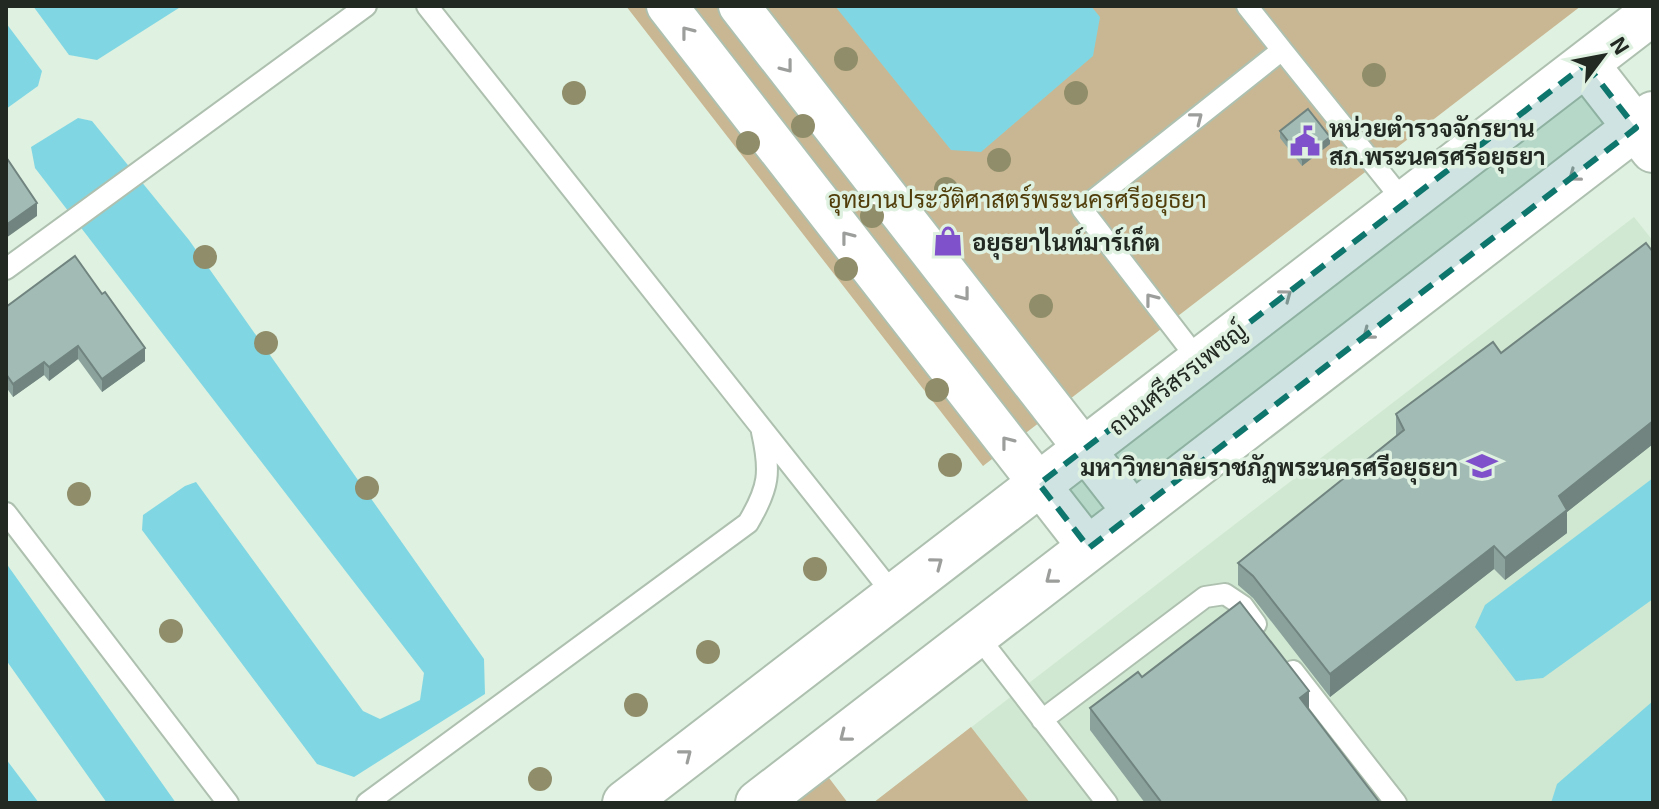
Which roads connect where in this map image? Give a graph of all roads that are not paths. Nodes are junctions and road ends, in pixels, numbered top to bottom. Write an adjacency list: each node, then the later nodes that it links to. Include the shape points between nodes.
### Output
1 (366, 6): 11 (lane)
2 (427, 6): 13 (lane)
3 (667, 6): 15 (street, one-way to 3)
4 (739, 6): 14 (street, one-way to 14)
5 (1247, 6): 7 (lane)
6 (1653, 12): 8 (main road, ถนนศรีสรรเพชญ์)
7 (1282, 50): 10 (lane); 12 (lane, one-way to 7, via 1082,209)
8 (1586, 64): 9 (main road); 10 (main road, ถนนศรีสรรเพชญ์)
9 (1647, 131): 17 (main road, one-way to 17)
10 (1405, 203): 12 (main road, ถนนศรีสรรเพชญ์, one-way to 10)
11 (6, 269)
12 (1199, 361): 14 (main road, ถนนศรีสรรเพชญ์)
13 (762, 428): 19 (lane); 23 (lane, via 769,462 764,496 748,523)
14 (1085, 449): 15 (main road, ถนนศรีสรรเพชญ์); 17 (street)
15 (1039, 484): 18 (street); 19 (main road, ถนนศรีสรรเพชญ์, one-way to 15)
16 (6, 513): 22 (lane)
17 (1134, 513): 18 (main road)
18 (1089, 548): 20 (main road, one-way to 20)
19 (894, 595): 24 (main road, ถนนศรีสรรเพชญ์, one-way to 19)
20 (977, 635): 21 (lane); 25 (main road, one-way to 25)
21 (1042, 720): 26 (lane); 27 (lane, via 1205,597 1225,594 1243,606)
22 (228, 803)
23 (367, 803)
24 (625, 803)
25 (758, 803)
26 (1107, 803)
27 (1396, 803)

